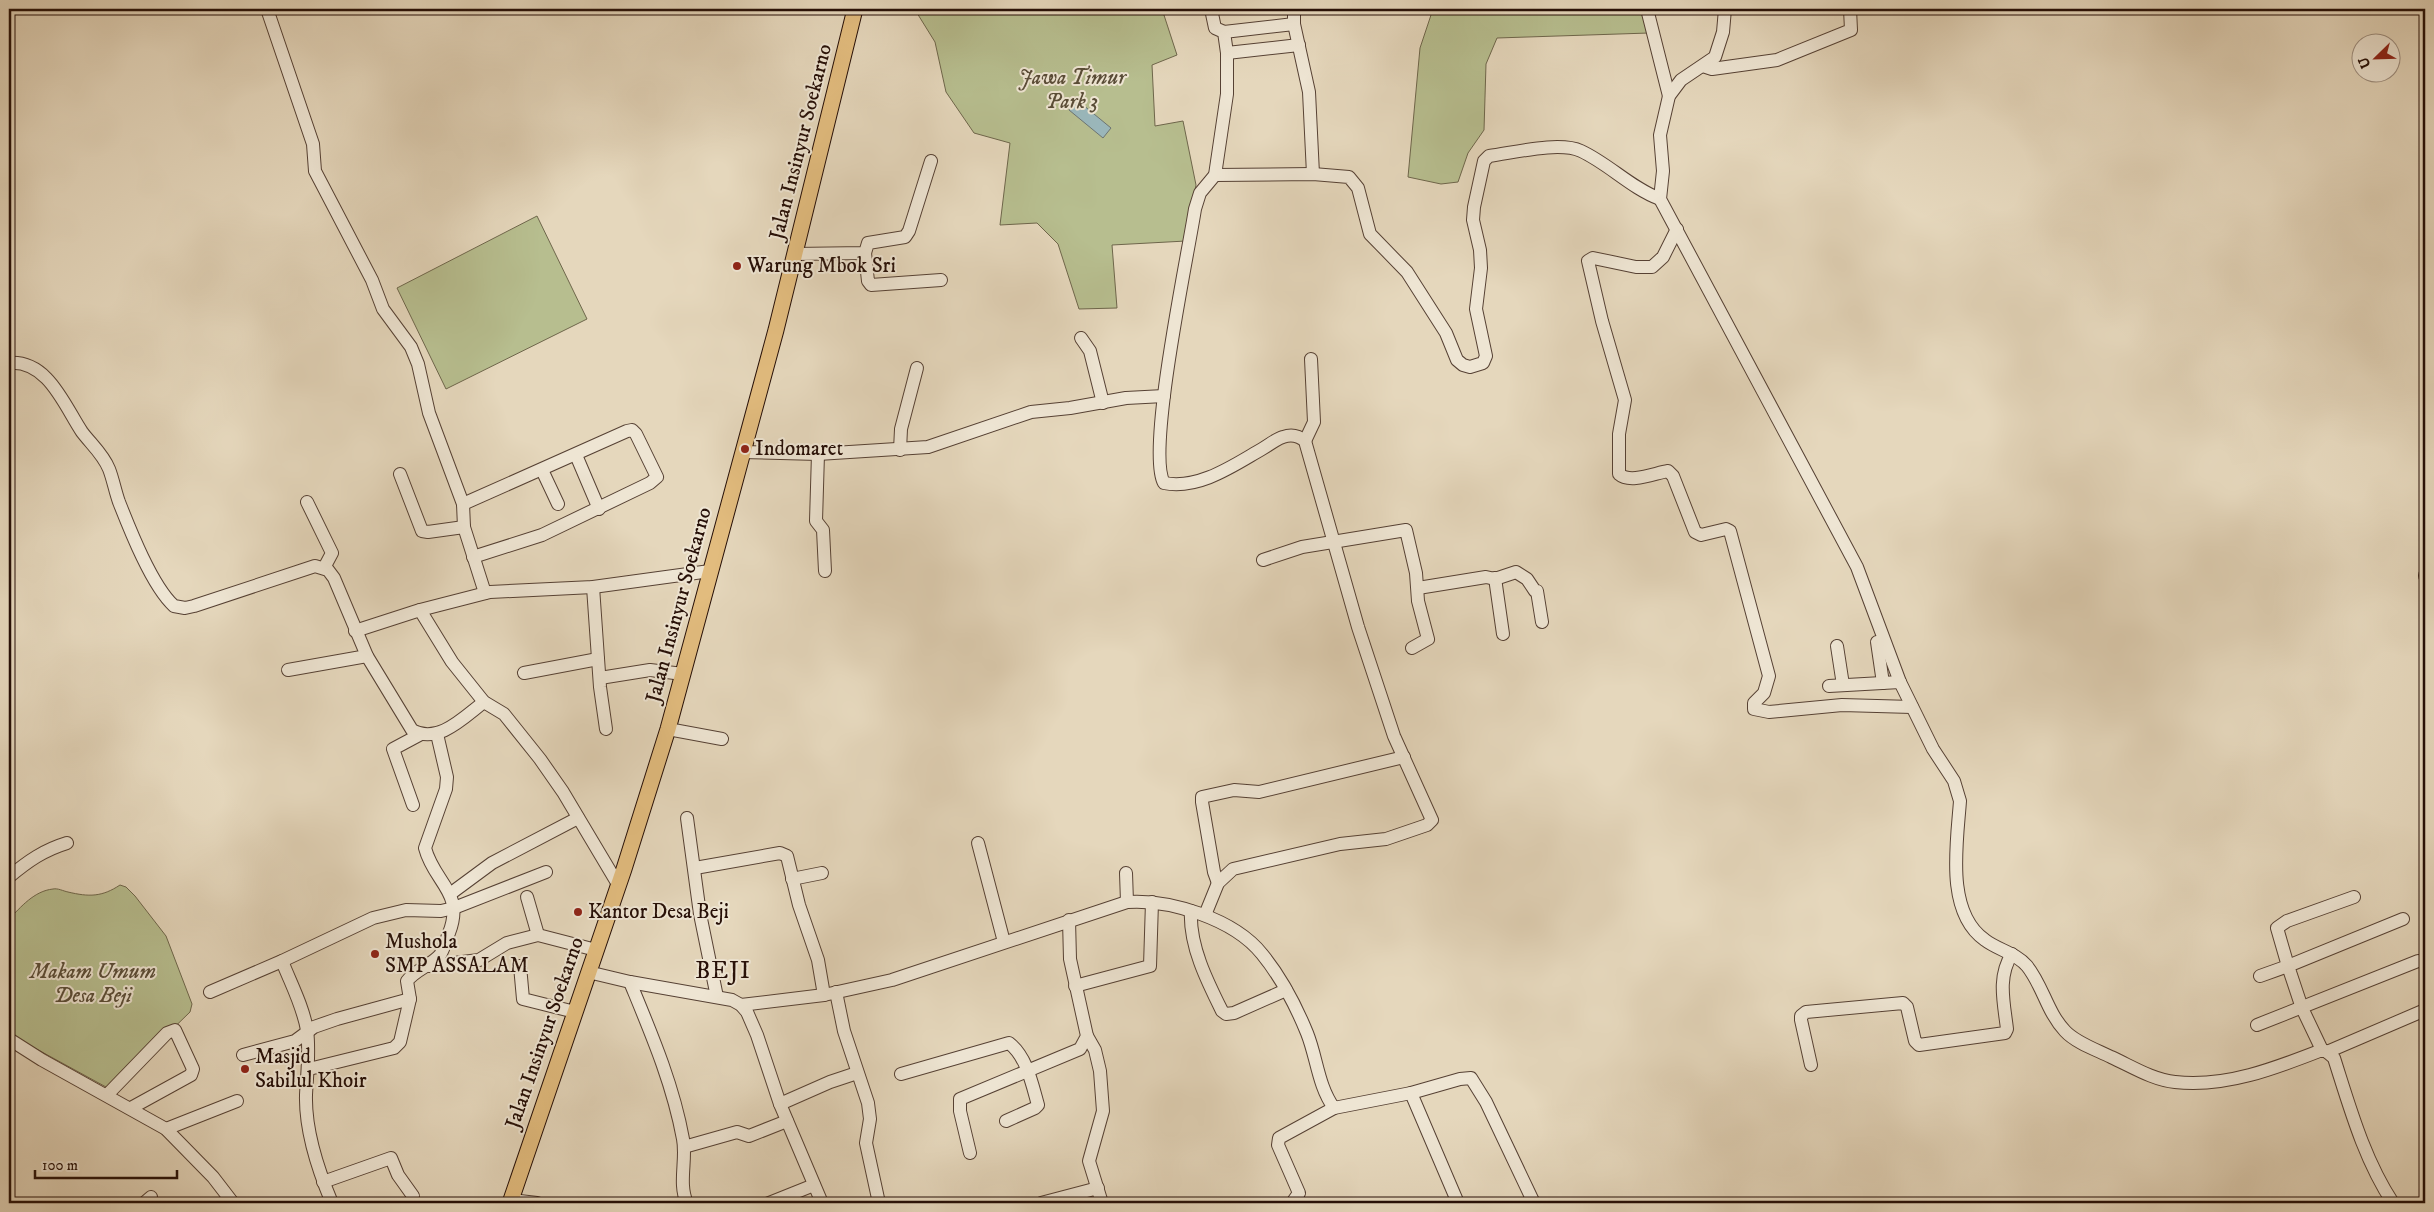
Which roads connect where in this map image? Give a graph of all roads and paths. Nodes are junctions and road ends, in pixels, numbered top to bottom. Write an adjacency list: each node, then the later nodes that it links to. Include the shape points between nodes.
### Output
1 (267, 9): 36 (street, via 313,144 315,171 372,280 383,309 411,347 429,414)
2 (855, 9): 20 (main road, Jalan Insinyur Soekarno)
3 (1211, 9): 9 (street, via 1215,28)
4 (1294, 9): 8 (street)
5 (1647, 9): 13 (street)
6 (1725, 9): 12 (street, via 1718,50 1711,62)
7 (1850, 9): 12 (street, via 1851,30 1790,55 1766,63)
8 (1294, 24): 9 (street); 10 (street)
9 (1224, 32): 11 (street)
10 (1299, 45): 11 (street); 15 (street, via 1309,92)
11 (1227, 53): 16 (street, via 1227,94)
12 (1703, 66): 13 (street, via 1681,80)
13 (1669, 96): 17 (street, via 1660,135 1663,171)
14 (931, 161): 19 (street, via 907,235 902,239 868,243)
15 (1313, 174): 16 (street); 17 (street, via 1341,175 1354,181 1370,234 1407,272 1446,333 1457,360 1470,367 1483,363 1486,356 1476,309 1481,268 1473,220 1484,160 1489,156 1543,149 1580,151)
16 (1215, 175): 26 (street, via 1200,193 1195,209)
17 (1660, 199): 18 (street)
18 (1677, 230): 63 (street, via 1857,567); 68 (street, via 1663,257 1652,267 1593,258 1588,261 1604,330 1626,400 1620,434 1619,474 1632,478 1668,470 1694,532 1701,535 1726,529 1730,531 1769,676 1764,693 1754,702 1754,709 1769,712 1842,705)
19 (866, 253): 20 (street); 21 (street, via 871,285)
20 (794, 254): 30 (main road, Jalan Insinyur Soekarno)
21 (941, 280)
22 (1081, 338): 27 (street, via 1090,351)
23 (1311, 359): 28 (street, via 1314,422)
24 (9, 363): 43 (street, via 26,364 49,381 103,459 135,540 158,584 174,606 194,606 297,570 315,566)
25 (917, 368): 29 (street, via 901,429)
26 (1164, 396): 27 (street); 28 (street, via 1159,462 1164,483 1201,480 1282,437 1292,436)
27 (1103, 403): 29 (street, via 1031,412 944,443)
28 (1305, 441): 40 (street)
29 (900, 450): 31 (street)
30 (742, 452): 31 (street); 44 (main road, Jalan Insinyur Soekarno)
31 (818, 454): 45 (street, via 816,521 823,530)
32 (576, 455): 33 (street); 38 (street); 38 (street, via 632,430 657,477)
33 (542, 470): 36 (street); 37 (street)
34 (400, 474): 39 (street, via 422,530)
35 (307, 502): 43 (street, via 332,553)
36 (463, 504): 39 (street)
37 (558, 504)
38 (599, 509): 41 (street, via 542,536)
39 (464, 527): 41 (street)
40 (1333, 542): 42 (street, via 1302,547); 48 (street, via 1406,530); 74 (street, via 1394,736)
41 (473, 557): 49 (street)
42 (1263, 560)
43 (324, 568): 52 (street, via 334,578)
44 (710, 570): 47 (street); 61 (main road, Jalan Insinyur Soekarno)
45 (825, 571)
46 (1491, 578): 48 (street); 51 (street, via 1516,572 1525,576 1538,591); 53 (street)
47 (593, 587): 49 (street); 58 (street)
48 (1418, 588): 56 (street, via 1418,601 1428,639)
49 (486, 593): 50 (street)
50 (420, 610): 52 (street); 67 (street, via 452,662)
51 (1542, 622)
52 (355, 631): 57 (street)
53 (1503, 634)
54 (1877, 642): 64 (street)
55 (1837, 646): 65 (street)
56 (1412, 648)
57 (367, 656): 59 (street); 71 (street, via 408,726)
58 (598, 659): 60 (street); 62 (street)
59 (288, 670)
60 (524, 672)
61 (683, 674): 62 (street, via 650,670); 70 (main road, Jalan Insinyur Soekarno)
62 (600, 678): 69 (street)
63 (1900, 682): 64 (street); 68 (street)
64 (1883, 683): 65 (street)
65 (1843, 685): 66 (street)
66 (1829, 686)
67 (484, 702): 72 (street); 76 (street, via 504,714 540,759)
68 (1912, 707): 101 (street, via 1959,791 1955,872 1960,903 1975,930 1985,940)
69 (606, 729)
70 (668, 729): 73 (street); 87 (main road, Jalan Insinyur Soekarno)
71 (421, 734): 72 (street); 75 (street, via 393,749)
72 (437, 734): 88 (street, via 446,783 425,848)
73 (722, 739)
74 (1404, 756): 86 (street, via 1259,792 1234,790 1202,797); 86 (street, via 1431,815 1432,820 1427,825 1386,839 1340,844 1233,869)
75 (413, 806)
76 (578, 818): 87 (street); 88 (street, via 492,863)
77 (687, 818): 80 (street)
78 (67, 843): 84 (street, via 49,848)
79 (978, 843): 99 (street)
80 (694, 868): 85 (street, via 780,853 787,856); 114 (street)
81 (546, 872): 93 (street)
82 (822, 873): 85 (street)
83 (1126, 873): 91 (street)
84 (9, 877)
85 (792, 879): 113 (street)
86 (1218, 883): 95 (street)
87 (619, 886): 100 (main road, Jalan Insinyur Soekarno)
88 (450, 894): 93 (street)
89 (527, 897): 98 (street)
90 (2354, 897): 106 (street, via 2287,921 2277,928)
91 (1127, 902): 92 (street); 97 (street)
92 (1152, 902): 94 (street); 110 (street, via 1150,966)
93 (454, 908): 102 (street, via 406,910 373,918); 104 (street, via 454,920 441,953)
94 (1191, 911): 95 (street); 111 (street, via 1190,923 1204,976 1222,1011 1234,1013)
95 (1205, 915): 111 (street, via 1237,933 1261,952)
96 (2403, 919): 106 (street)
97 (1069, 920): 99 (street); 110 (street, via 1070,959)
98 (538, 935): 100 (street); 104 (street, via 507,943 479,960)
99 (1004, 942): 113 (street, via 892,980)
100 (596, 950): 107 (main road, Jalan Insinyur Soekarno)
101 (2012, 954): 124 (street, via 2036,978 2054,1019 2068,1033 2143,1072 2174,1082 2204,1082 2261,1072); 126 (street, via 2004,965 2002,976 2005,1033 1919,1045 1903,1003 1806,1012 1800,1016)
102 (282, 961): 112 (street); 121 (street, via 302,1009)
103 (2418, 961): 117 (street)
104 (429, 966): 115 (street, via 406,981)
105 (520, 966): 119 (street, via 523,999)
106 (2288, 966): 108 (street); 117 (street)
107 (588, 972): 109 (street); 119 (main road, Jalan Insinyur Soekarno)
108 (2260, 976)
109 (630, 982): 114 (street); 140 (street, via 668,1079)
110 (1076, 986): 122 (street)
111 (1286, 990): 136 (street, via 1307,1034 1317,1070)
112 (210, 992)
113 (830, 993): 116 (street); 129 (street)
114 (716, 997): 116 (street)
115 (410, 999): 121 (street, via 337,1019); 127 (street, via 400,1042 394,1048)
116 (741, 1005): 134 (street, via 757,1035)
117 (2302, 1008): 120 (street); 124 (street)
118 (2425, 1010): 124 (street)
119 (575, 1012): 146 (main road, Jalan Insinyur Soekarno)
120 (2257, 1025)
121 (307, 1032): 125 (street, via 295,1041); 127 (street)
122 (1088, 1036): 128 (street, via 1080,1049); 144 (street, via 1100,1071 1101,1122 1089,1161)
123 (9, 1039): 132 (street)
124 (2325, 1051): 159 (street, via 2334,1058 2373,1169)
125 (243, 1055)
126 (1811, 1065)
127 (309, 1069): 142 (street, via 306,1096 315,1158)
128 (1027, 1071): 130 (street, via 1018,1052 1009,1043); 138 (street, via 1038,1105); 141 (street, via 960,1099)
129 (857, 1073): 134 (street); 153 (street, via 868,1103 870,1120 866,1143)
130 (901, 1074)
131 (1411, 1093): 136 (street); 157 (street); 158 (street, via 1460,1079 1475,1081)
132 (107, 1095): 135 (street); 135 (street, via 167,1033 175,1030 192,1069 191,1075)
133 (237, 1101): 139 (street)
134 (780, 1104): 137 (street)
135 (132, 1108): 139 (street)
136 (1334, 1108): 156 (street, via 1279,1138 1278,1145 1299,1193)
137 (787, 1121): 140 (street, via 749,1136 737,1132); 143 (street)
138 (1006, 1121)
139 (166, 1129): 147 (street, via 213,1177)
140 (684, 1146): 150 (street)
141 (970, 1153)
142 (323, 1182): 145 (street, via 391,1158); 148 (street)
143 (814, 1185): 151 (street); 152 (street)
144 (1098, 1188): 154 (street); 155 (street)
145 (414, 1196)
146 (511, 1201): 149 (street)
147 (233, 1203)
148 (332, 1203)
149 (537, 1203)
150 (687, 1203)
151 (769, 1203)
152 (822, 1203)
153 (879, 1203)
154 (1041, 1203)
155 (1102, 1203)
156 (1292, 1203)
157 (1458, 1203)
158 (1534, 1203)
159 (2393, 1203)

